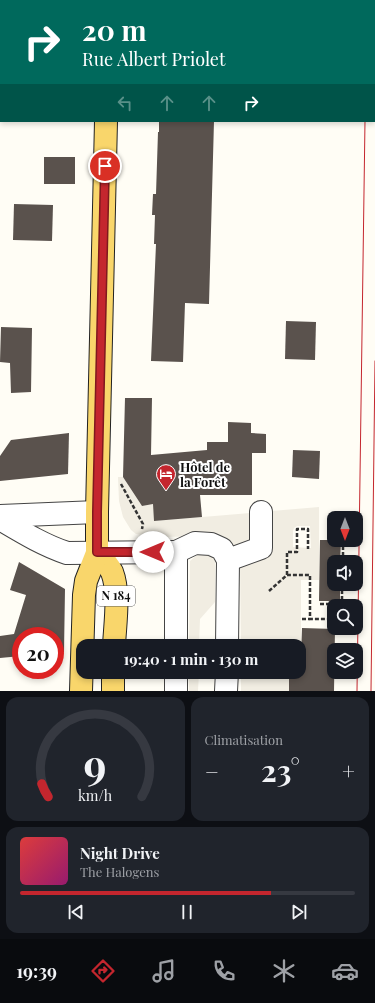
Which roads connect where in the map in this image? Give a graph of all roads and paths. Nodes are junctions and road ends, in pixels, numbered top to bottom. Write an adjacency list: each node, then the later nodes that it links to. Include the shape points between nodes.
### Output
1 (106, 122): 3 (main road, N 184)
2 (117, 484): 7 (path, via 122,484 142,524)
3 (97, 512): 5 (street); 9 (main road, N 184)
4 (260, 512): 11 (street, via 260,548)
5 (0, 516)
6 (0, 519): 9 (street, via 55,549 67,552)
7 (142, 535)
8 (308, 549): 12 (path, via 308,529 297,529 297,552 287,552)
9 (97, 552): 10 (street); 19 (main road, N 184, via 112,572 115,584); 25 (main road, N 184, via 84,594)
10 (176, 552): 11 (street, via 195,543 211,544 222,549); 20 (street)
11 (228, 560): 21 (street)
12 (287, 575): 13 (path); 17 (path, via 310,575)
13 (269, 591)
14 (320, 604): 15 (path)
15 (327, 604)
16 (302, 619): 17 (path)
17 (310, 619): 18 (path)
18 (327, 619)
19 (114, 639)
20 (176, 639)
21 (227, 639)
22 (113, 679): 26 (main road)
23 (176, 679): 27 (street)
24 (227, 679): 28 (street)
25 (81, 691)
26 (113, 691)
27 (176, 691)
28 (226, 691)

